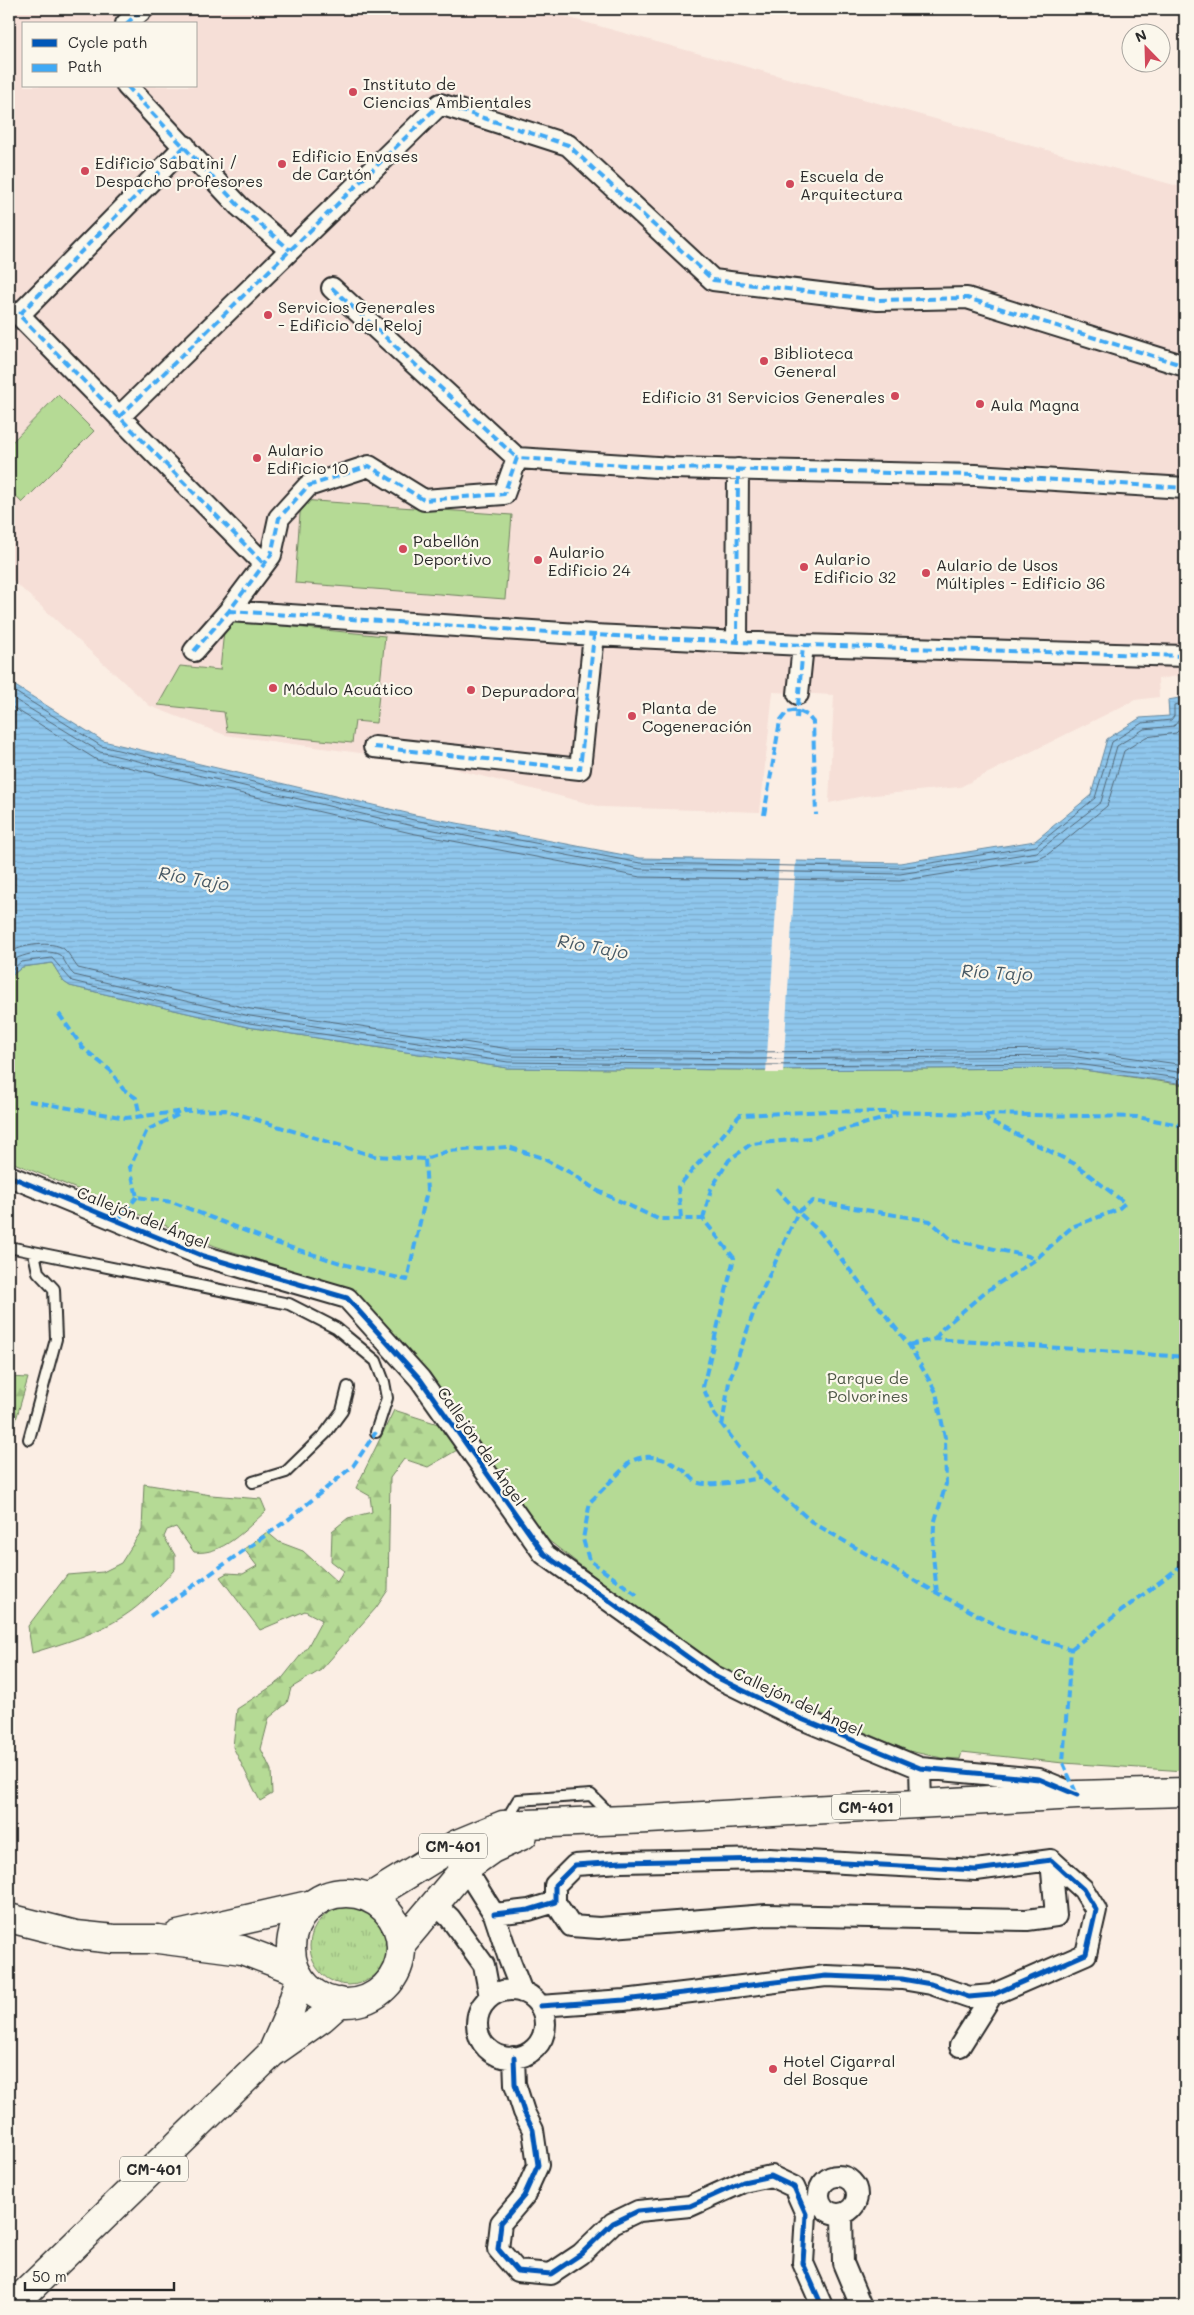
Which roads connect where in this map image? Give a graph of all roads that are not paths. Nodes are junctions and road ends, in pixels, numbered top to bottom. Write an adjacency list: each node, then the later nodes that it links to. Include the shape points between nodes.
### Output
1 (143, 9): 2 (street)
2 (128, 22)
3 (129, 88): 4 (street)
4 (185, 146): 5 (street, via 239,206); 8 (street, via 19,315)
5 (290, 250): 7 (street, via 440,104 568,145 713,280 878,300 967,298); 8 (street)
6 (332, 288): 9 (street)
7 (1185, 366)
8 (119, 417): 12 (street)
9 (516, 458): 10 (street); 12 (street, via 504,494 424,500 369,466 308,486 279,518 270,555)
10 (738, 469): 11 (street, via 976,475); 15 (street)
11 (1185, 488)
12 (264, 564): 13 (street)
13 (229, 611): 14 (street); 17 (street)
14 (594, 635): 15 (street); 20 (street, via 580,768)
15 (737, 641): 16 (street)
16 (803, 645): 18 (street); 19 (street)
17 (194, 651)
18 (1185, 656)
19 (798, 694)
20 (374, 747)
21 (9, 1176): 28 (street, Callejón del Ángel, via 203,1256 346,1298 420,1379 544,1554 714,1676 799,1718)
22 (9, 1247): 23 (lane)
23 (34, 1253): 25 (lane, via 290,1304 336,1328 376,1361 387,1398); 26 (lane, via 38,1272 54,1289 56,1339)
24 (348, 1387): 27 (lane, via 342,1411 325,1434 286,1472)
25 (376, 1432)
26 (29, 1439)
27 (254, 1482)
28 (920, 1768): 30 (street, Callejón del Ángel, via 1039,1779); 31 (street)
29 (1185, 1792): 30 (main road, CM-401)
30 (1077, 1795): 31 (main road, CM-401)
31 (921, 1804): 32 (main road, CM-401)
32 (605, 1820): 33 (main road, CM-401); 34 (lane, via 604,1808 591,1795 518,1800)
33 (547, 1824): 34 (main road, CM-401); 36 (main road, CM-401, via 492,1849)
34 (503, 1825): 37 (main road, CM-401, via 456,1844)
35 (1051, 1860): 38 (street, via 976,1870 769,1859 575,1865 555,1885); 38 (street, via 1056,1916 1027,1920 766,1915 599,1928 571,1926); 49 (street, via 1083,1889 1096,1910 1086,1954)
36 (465, 1868): 40 (main road, CM-401); 41 (street)
37 (369, 1898): 39 (main road, CM-401, via 355,1893 340,1893); 46 (main road, CM-401, via 392,1916)
38 (555, 1902): 41 (street, via 529,1910)
39 (313, 1904): 45 (main road); 47 (main road, CM-401, via 302,1914 293,1934 292,1956)
40 (435, 1904): 46 (main road, CM-401); 50 (street, via 450,1918 484,1965)
41 (494, 1914): 48 (street)
42 (9, 1918): 43 (main road)
43 (76, 1934): 44 (main road); 45 (main road, via 114,1939)
44 (9, 1935)
45 (158, 1939): 47 (main road, via 242,1950)
46 (401, 1944): 51 (main road, CM-401, via 397,1968 384,1988 364,2000)
47 (297, 1974): 51 (main road, CM-401, via 317,1994); 54 (main road, CM-401, via 289,2014)
48 (522, 1992): 50 (street, via 500,1992); 52 (street)
49 (992, 1995): 52 (street, via 970,1998 931,1984 902,1979 826,1976 624,2000); 53 (street)
50 (490, 1997): 55 (street, via 478,2014 479,2036 493,2053)
51 (340, 2002): 54 (main road, CM-401)
52 (540, 2006): 55 (street, via 545,2028 541,2039 525,2054)
53 (960, 2046)
54 (272, 2053): 57 (main road, CM-401)
55 (514, 2057): 58 (street, via 515,2084 534,2130 538,2165 524,2196 500,2223 498,2249 517,2271 551,2274 581,2254 613,2223 638,2211 690,2206 743,2182 771,2176 794,2187 806,2214 803,2263)
56 (842, 2214): 59 (street, via 843,2263)
57 (12, 2306)
58 (822, 2306)
59 (861, 2306)

